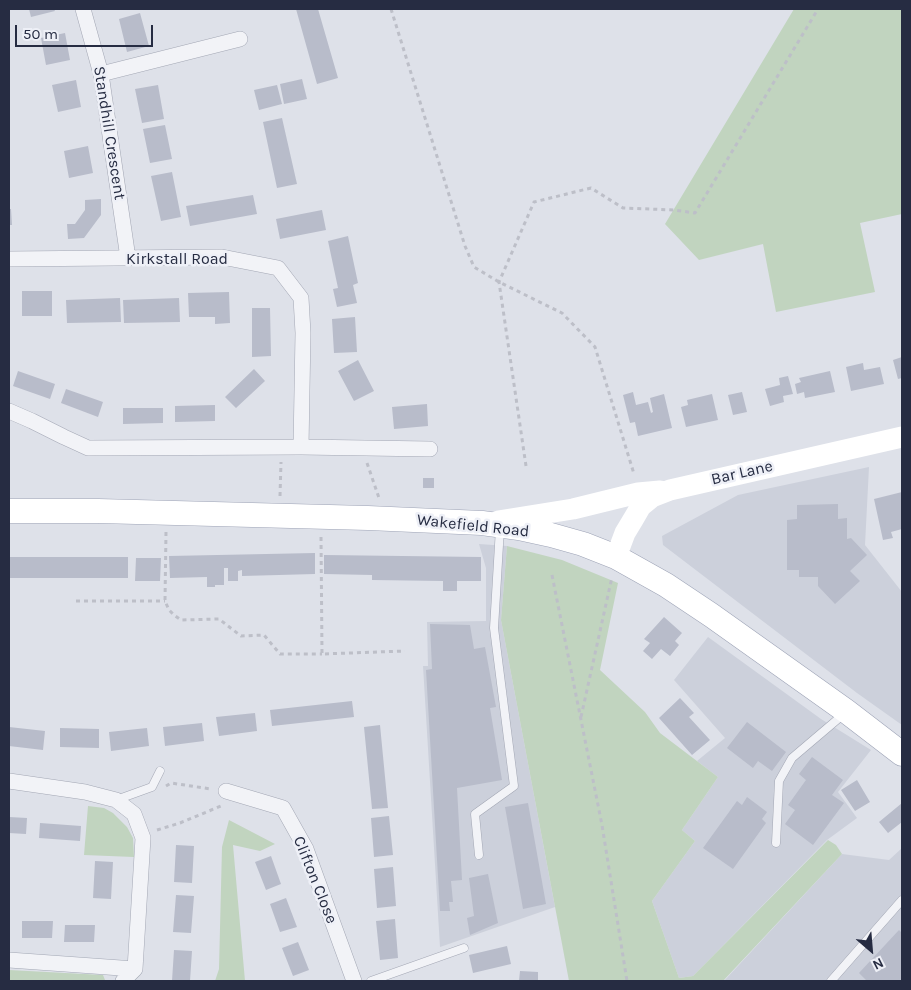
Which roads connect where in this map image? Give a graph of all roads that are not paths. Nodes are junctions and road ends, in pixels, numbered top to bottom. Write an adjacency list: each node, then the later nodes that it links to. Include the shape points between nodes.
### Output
1 (84, 9): 3 (street, Standhill Crescent)
2 (240, 39): 3 (street)
3 (101, 74): 4 (street, Standhill Crescent)
4 (128, 258): 5 (street, Kirkstall Road); 8 (street, Kirkstall Road, via 222,256 278,268 301,298)
5 (9, 259)
6 (9, 411): 8 (street, via 88,448)
7 (902, 437): 10 (main road, Bar Lane)
8 (301, 447): 9 (street)
9 (430, 449)
10 (670, 490): 12 (main road, via 638,493); 13 (main road, Bar Lane, via 652,497 641,506)
11 (9, 511): 12 (main road, Wakefield Road, via 321,516)
12 (491, 525): 13 (main road, Wakefield Road, via 559,537); 21 (lane, via 494,628 514,786 475,814)
13 (616, 557): 14 (main road, Wakefield Road, via 711,615)
14 (846, 711): 15 (main road, Wakefield Road); 20 (lane, via 792,758 779,781)
15 (902, 754)
16 (160, 770): 19 (lane, via 152,788)
17 (9, 781): 19 (street)
18 (226, 791): 27 (street, Clifton Close, via 283,808 306,849)
19 (116, 800): 25 (street, via 134,814 143,838)
20 (776, 842)
21 (479, 855)
22 (902, 900): 29 (lane)
23 (464, 948): 28 (lane)
24 (9, 960): 25 (street)
25 (135, 969): 26 (street)
26 (123, 981)
27 (354, 981)
28 (371, 981)
29 (831, 981)

